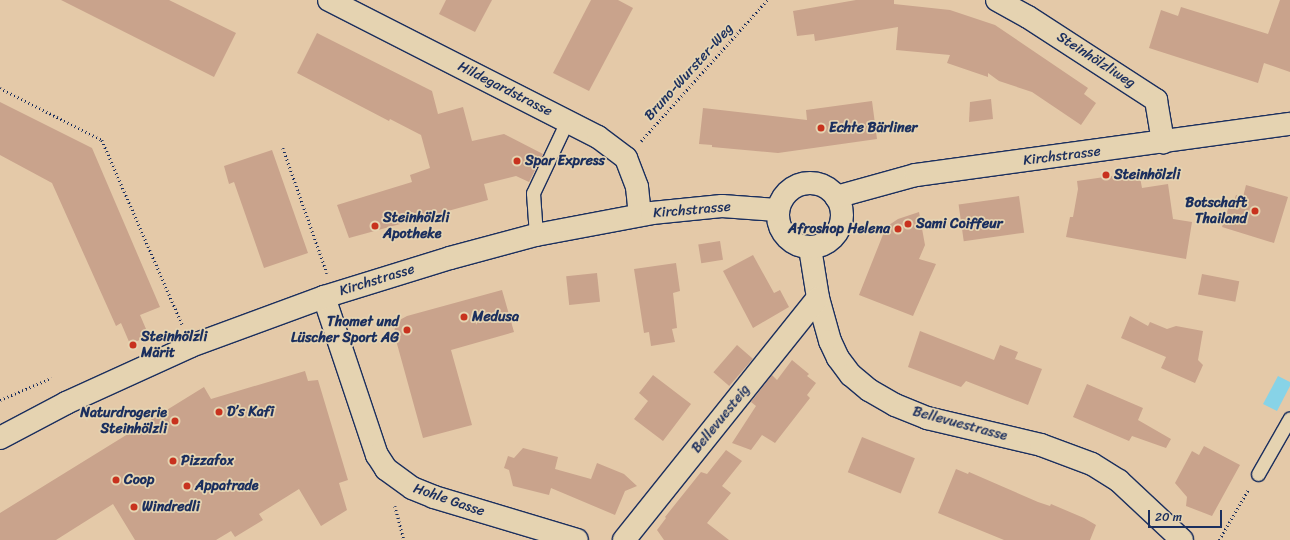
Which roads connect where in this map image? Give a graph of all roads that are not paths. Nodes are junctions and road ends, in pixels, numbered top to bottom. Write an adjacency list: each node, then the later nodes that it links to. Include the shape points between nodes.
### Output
1 (329, 0): 3 (street, Hildegardstrasse)
2 (997, 0): 5 (street, Steinhölzliweg, via 1156,100)
3 (567, 121): 8 (street, Hildegardstrasse, via 598,137 626,158 637,187); 9 (lane, via 533,192)
4 (1290, 124): 5 (street, Kirchstrasse)
5 (1163, 142): 6 (street, Kirchstrasse, via 916,175)
6 (836, 197): 7 (street, via 821,185 802,184 786,193); 10 (street, via 842,215 838,230 829,242)
7 (777, 210): 8 (street, Kirchstrasse, via 722,206); 10 (street, via 780,228 785,237 792,243)
8 (640, 215): 9 (street, Kirchstrasse)
9 (536, 235): 11 (street, Kirchstrasse, via 450,258)
10 (810, 248): 12 (street, Bellevuestrasse)
11 (329, 296): 14 (street, Kirchstrasse, via 191,346 66,403); 16 (street, Hohle Gasse, via 377,455 386,469 412,488 434,497)
12 (818, 298): 17 (street, Bellevuesteig); 18 (street, Bellevuestrasse, via 825,326 838,358 851,375 870,390 895,405 927,418 1041,445 1092,464 1119,481)
13 (1290, 418): 15 (lane)
14 (0, 438)
15 (1258, 474)
16 (577, 540)
17 (624, 540)
18 (1182, 540)

